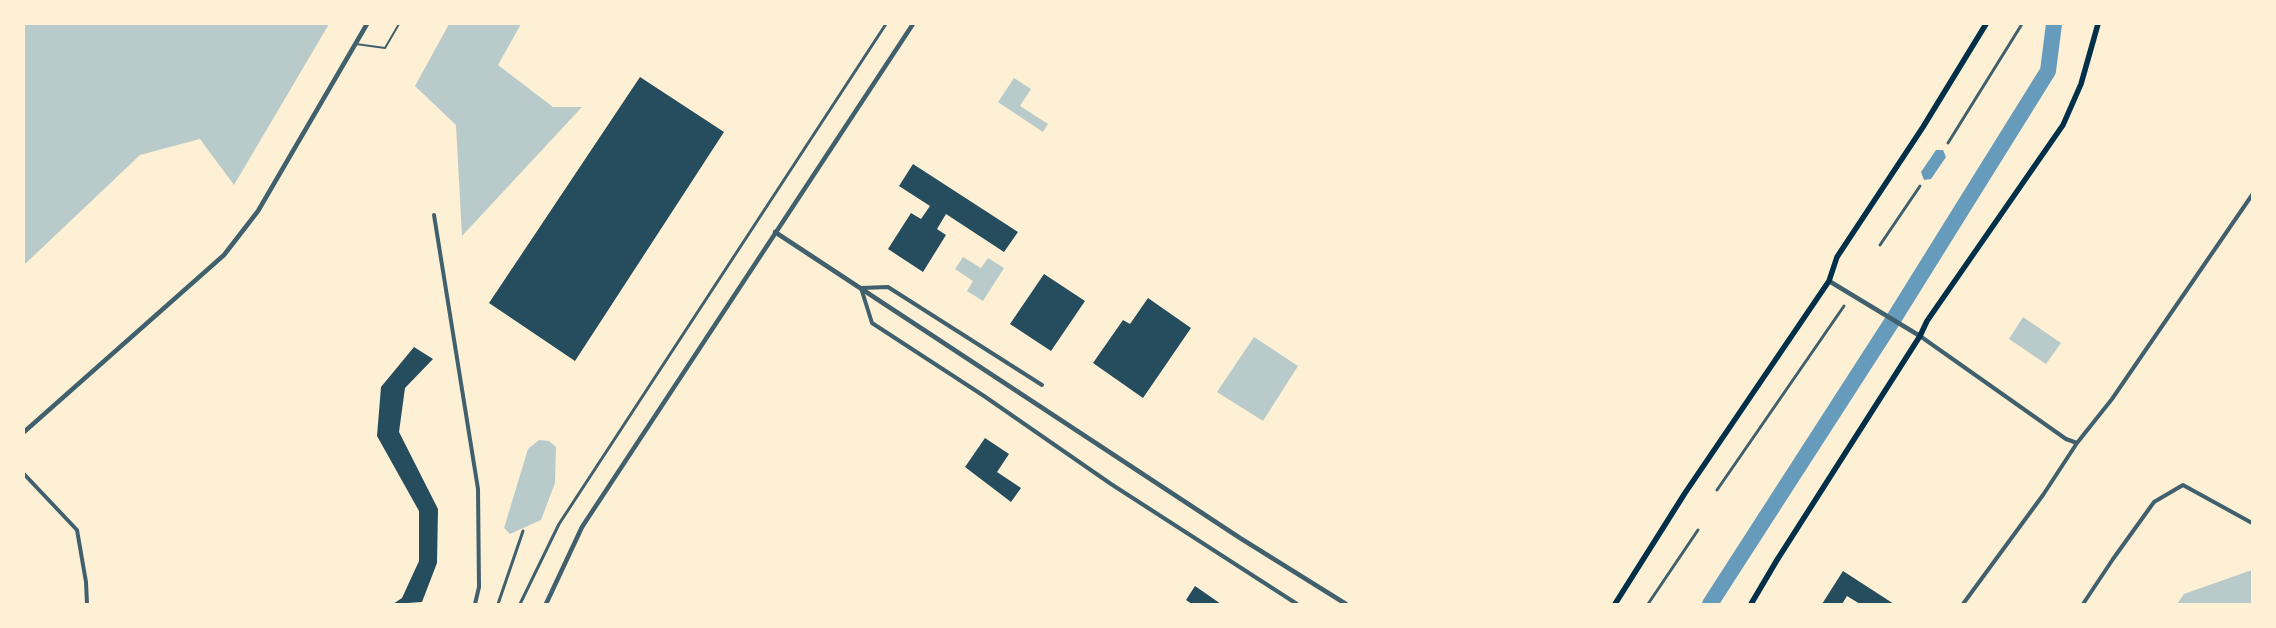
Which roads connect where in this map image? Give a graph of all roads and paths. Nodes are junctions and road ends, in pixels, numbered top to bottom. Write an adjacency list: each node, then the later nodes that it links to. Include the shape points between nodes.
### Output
1 (367, 24): 8 (street)
2 (399, 24): 8 (lane, via 385,48)
3 (886, 24): 30 (street, via 559,524)
4 (913, 24): 13 (street, via 798,201)
5 (1986, 24): 15 (main road, via 1923,127 1837,257)
6 (2022, 24): 9 (street)
7 (2098, 24): 18 (main road, via 2081,84 2063,126 1927,321)
8 (355, 44): 20 (street, via 258,210 224,255)
9 (1948, 143)
10 (1920, 186): 14 (street)
11 (2252, 195): 21 (street, via 2120,387)
12 (434, 215): 28 (street, via 478,489 479,587)
13 (775, 232): 16 (street); 31 (street, via 582,527)
14 (1880, 245)
15 (1829, 281): 18 (street); 34 (main road, via 1689,487)
16 (861, 288): 19 (street, via 888,287); 32 (street, via 872,323 984,396 1111,484); 33 (street, via 1240,538)
17 (1844, 306): 23 (street)
18 (1920, 336): 21 (street, via 2066,439); 36 (main road, via 1776,560)
19 (1042, 385)
20 (24, 432)
21 (2076, 443): 37 (street, via 2043,495)
22 (24, 474): 27 (street, via 77,530)
23 (1717, 490)
24 (2252, 523): 38 (street, via 2183,485 2154,502)
25 (1698, 530): 35 (street)
26 (523, 531): 29 (street)
27 (87, 604)
28 (475, 604)
29 (498, 604)
30 (520, 604)
31 (546, 604)
32 (1297, 604)
33 (1346, 604)
34 (1615, 604)
35 (1648, 604)
36 (1751, 604)
37 (1963, 604)
38 (2082, 604)

